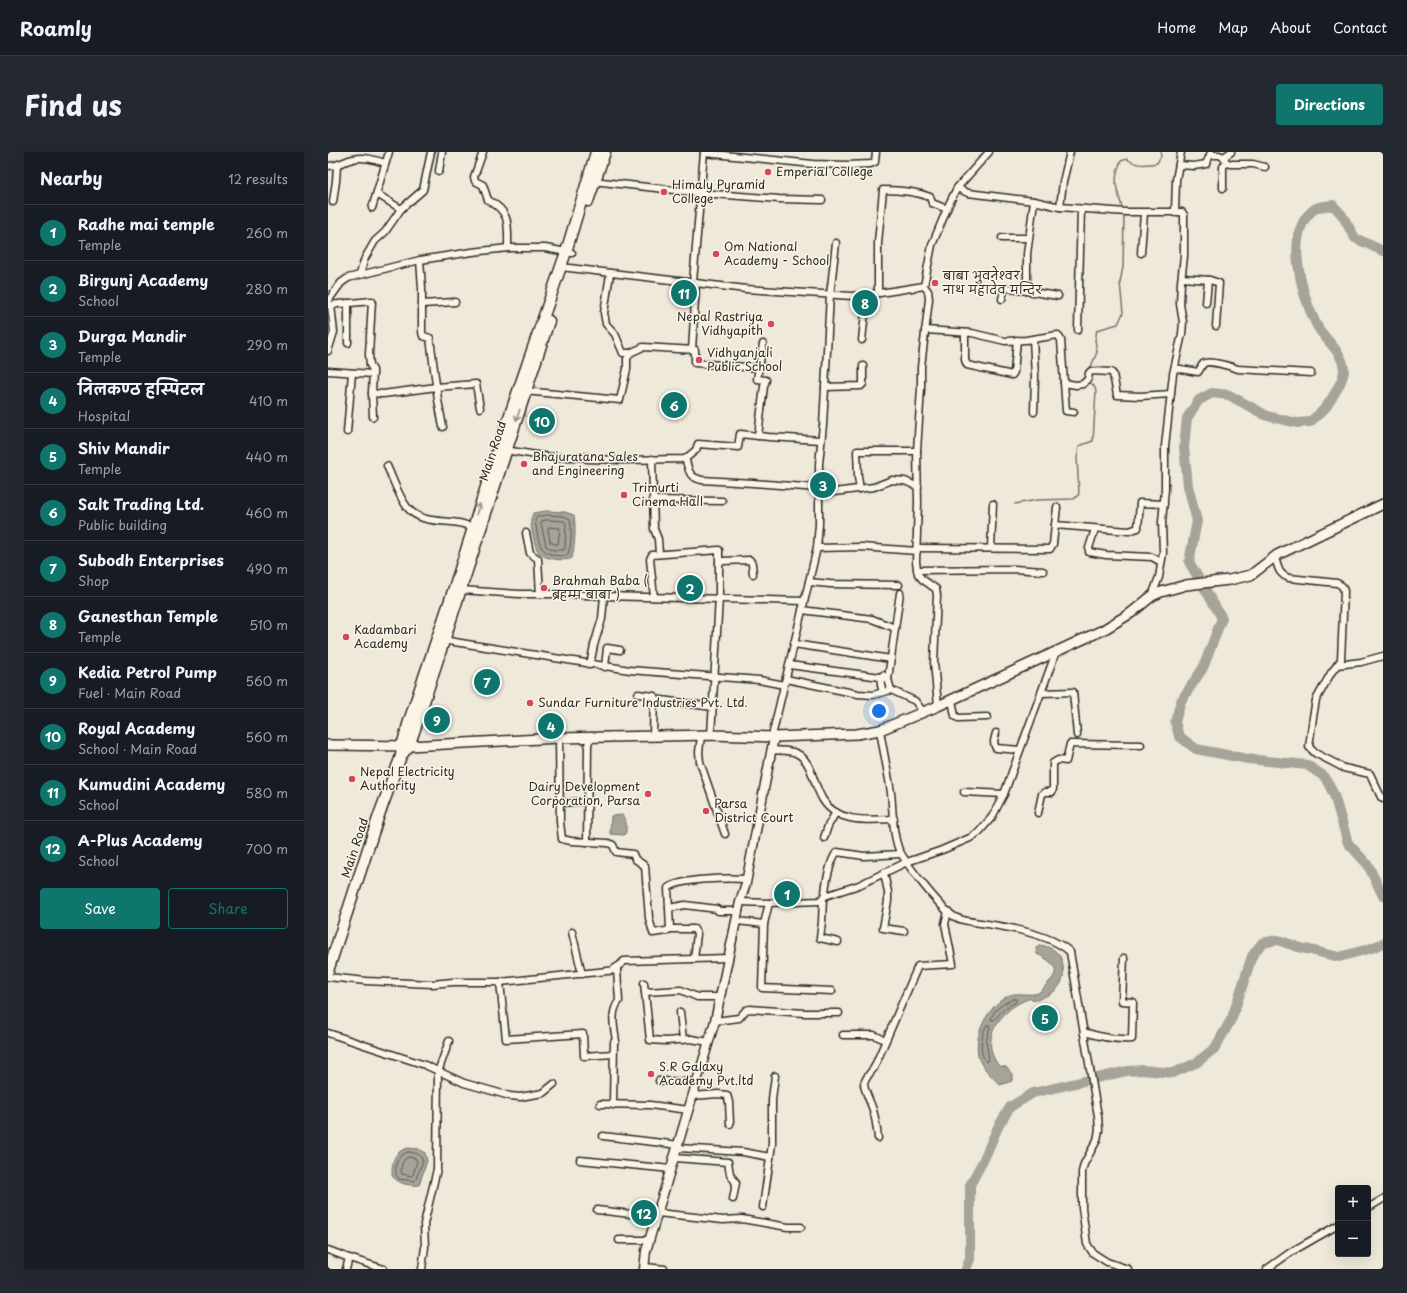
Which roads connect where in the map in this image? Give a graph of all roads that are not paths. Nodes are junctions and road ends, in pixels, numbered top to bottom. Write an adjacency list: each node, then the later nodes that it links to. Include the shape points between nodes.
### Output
1 (389, 152): 15 (street)
2 (431, 152): 32 (street, via 423,190)
3 (442, 152): 20 (street)
4 (483, 152): 39 (street, via 474,177 475,181 483,185 488,200 503,210 508,225)
5 (596, 152): 21 (main road, Main Road)
6 (605, 152): 21 (main road, Main Road)
7 (876, 152): 12 (street, via 875,162 847,165)
8 (989, 152): 22 (street)
9 (1070, 152): 29 (street)
10 (1181, 152): 16 (street)
11 (1231, 152): 14 (street)
12 (704, 153): 24 (street)
13 (1211, 154): 14 (street, via 1219,155); 16 (street, via 1206,164)
14 (1225, 160): 19 (street, via 1230,164); 23 (street)
15 (385, 163): 18 (street, via 361,157); 25 (street)
16 (1179, 165): 35 (street)
17 (328, 166): 18 (street)
18 (337, 166): 28 (street)
19 (1265, 167)
20 (439, 171)
21 (592, 181): 24 (street); 40 (main road, Main Road)
22 (957, 188): 27 (street, via 968,193); 33 (street)
23 (1223, 188)
24 (701, 193): 26 (street); 48 (street)
25 (377, 194): 30 (street); 32 (street)
26 (822, 200)
27 (1034, 201): 29 (street); 37 (street)
28 (332, 202)
29 (1060, 207): 31 (street)
30 (372, 208)
31 (1081, 208): 34 (street); 63 (street)
32 (401, 209): 44 (street, via 369,249)
33 (948, 209): 49 (street, via 932,245); 51 (street, via 932,203 930,197 924,195 909,191 883,190 878,243)
34 (1144, 213): 35 (street); 41 (street)
35 (1175, 213): 46 (street, via 1182,212 1185,218)
36 (1002, 238): 37 (street)
37 (1029, 238): 50 (street)
38 (836, 243): 52 (street)
39 (508, 248): 40 (street, via 545,248); 42 (street)
40 (569, 252): 43 (main road, Main Road)
41 (1142, 253)
42 (420, 260): 44 (street); 60 (street)
43 (563, 268): 45 (street); 83 (main road, Main Road)
44 (360, 274): 59 (street, via 341,283)
45 (610, 274): 48 (street); 72 (street, via 604,313 606,324 615,334 623,352)
46 (1182, 278): 47 (street); 75 (street, via 1180,304 1183,322)
47 (1208, 280): 58 (street); 61 (street, via 1219,285)
48 (695, 283): 52 (street); 70 (street)
49 (924, 286): 51 (street); 62 (street, via 929,299)
50 (1027, 291): 54 (street); 55 (street, via 1006,288)
51 (878, 294): 53 (street)
52 (830, 295): 53 (street); 82 (street)
53 (867, 295): 66 (street)
54 (1058, 296)
55 (1002, 299)
56 (348, 302): 59 (street); 68 (street); 79 (street, via 372,301 369,354)
57 (455, 302): 60 (street)
58 (1206, 303)
59 (329, 304): 71 (street, via 334,332)
60 (422, 304): 81 (street, via 422,332 423,336 430,338)
61 (1216, 326)
62 (925, 330): 64 (street); 95 (street)
63 (1078, 330)
64 (965, 332): 67 (street, via 1005,341); 67 (street, via 965,360 968,365 1012,375)
65 (1033, 339): 67 (street); 80 (street, via 1058,335 1060,337); 87 (street)
66 (862, 340)
67 (1017, 340)
68 (348, 343)
69 (763, 344): 74 (street)
70 (692, 350): 72 (street, via 643,347); 74 (street, via 695,350 695,363)
71 (328, 351)
72 (630, 353): 83 (street, via 620,400)
73 (863, 366): 82 (street, via 861,386)
74 (759, 368): 92 (street, via 757,379 766,380)
75 (1175, 368): 78 (street, via 1198,372 1206,362 1238,369); 85 (street)
76 (328, 371): 77 (street)
77 (352, 373): 79 (street); 91 (street)
78 (1311, 373)
79 (373, 374): 84 (street)
80 (1064, 383): 85 (street, via 1083,384 1091,371 1111,372 1117,396); 88 (street, via 1066,411)
81 (436, 387): 84 (street, via 390,394); 86 (street, via 476,384); 90 (street)
82 (824, 387): 93 (street)
83 (522, 390): 94 (main road, Main Road)
84 (372, 393): 89 (street)
85 (1170, 394): 105 (street, via 1165,446)
86 (480, 408)
87 (1034, 412)
88 (1074, 412)
89 (373, 416)
90 (443, 426)
91 (347, 432)
92 (758, 436): 93 (street); 96 (street, via 740,434 738,447 698,444 696,450)
93 (821, 440): 101 (street)
94 (503, 450): 97 (street, via 549,457); 109 (main road, Main Road)
95 (917, 451): 99 (street); 100 (street, via 857,451)
96 (686, 458): 97 (street); 101 (street, via 690,475 702,480 753,482)
97 (652, 459): 102 (street)
98 (387, 466): 109 (street, via 401,497 417,516 423,519 461,523)
99 (918, 487): 100 (street, via 905,481 892,480); 114 (street)
100 (860, 489): 101 (street)
101 (818, 491): 112 (street)
102 (654, 500): 103 (street); 115 (street, via 654,529)
103 (722, 501)
104 (993, 504): 113 (street)
105 (1164, 504): 110 (street, via 1140,503 1138,528 1129,531); 118 (street)
106 (1383, 504): 116 (main road)
107 (1057, 507): 108 (street)
108 (1056, 525): 110 (street); 113 (street, via 1050,549)
109 (476, 529): 124 (main road, Main Road); 134 (main road, Main Road)
110 (1095, 529): 118 (street, via 1089,552 1152,557)
111 (526, 533): 126 (street, via 530,553 538,559)
112 (817, 548): 114 (street); 122 (street)
113 (991, 548): 114 (street)
114 (917, 549): 119 (street)
115 (659, 554): 117 (street, via 719,550); 129 (street, via 652,555 650,559)
116 (1275, 557): 128 (main road, via 1251,575 1186,585); 142 (street, via 1283,576 1337,583 1342,586 1344,591 1341,660)
117 (719, 562): 121 (street, via 750,560); 130 (street)
118 (1161, 562): 128 (street)
119 (917, 570): 120 (street); 153 (street, via 922,579 936,589 937,595 934,662)
120 (1043, 571)
121 (753, 574)
122 (809, 582): 123 (street); 131 (street)
123 (899, 585)
124 (461, 590): 126 (street); 134 (main road, Main Road)
125 (900, 593): 133 (street)
126 (540, 594): 127 (street)
127 (604, 596): 129 (street); 140 (street, via 602,619)
128 (1152, 596): 137 (main road, via 1103,630)
129 (654, 597): 130 (street)
130 (719, 598): 131 (street); 144 (street)
131 (804, 601): 132 (street)
132 (802, 610): 133 (street, via 872,620); 135 (street)
133 (895, 628): 139 (street)
134 (440, 640): 140 (street); 168 (main road, Main Road)
135 (794, 644): 139 (street); 141 (street)
136 (620, 650): 143 (street, via 607,648)
137 (1056, 652): 149 (street); 152 (main road)
138 (1383, 656): 142 (street)
139 (891, 659): 145 (street)
140 (590, 664): 143 (street)
141 (789, 664): 145 (street); 146 (street)
142 (1337, 665): 173 (street, via 1316,700 1310,747 1314,753 1344,768 1370,774)
143 (605, 667): 144 (street)
144 (715, 676): 146 (street); 154 (street)
145 (884, 678): 147 (street); 148 (street, via 881,686)
146 (785, 682): 148 (street, via 858,694 873,695); 163 (street)
147 (891, 690): 148 (street); 155 (street, via 915,701)
148 (884, 692)
149 (1042, 693): 160 (street, via 1073,692); 170 (street)
150 (638, 694): 151 (street, via 654,696)
151 (654, 699): 154 (street); 161 (street)
152 (952, 700): 153 (main road); 156 (street, via 958,718)
153 (938, 706): 155 (main road)
154 (713, 707): 159 (street)
155 (924, 713): 157 (main road)
156 (987, 717)
157 (880, 730): 163 (main road, via 857,734); 178 (street)
158 (996, 732): 170 (street, via 996,748)
159 (711, 735): 162 (main road); 163 (main road)
160 (1077, 735)
161 (652, 736): 162 (main road); 165 (main road)
162 (701, 736): 179 (street, via 700,762)
163 (773, 736): 169 (street)
164 (559, 738): 165 (main road); 168 (main road); 175 (street)
165 (590, 738): 174 (street)
166 (328, 745): 168 (main road)
167 (1141, 745): 177 (street, via 1070,744 1066,761 1058,760 1053,763 1053,790 1042,794)
168 (404, 750): 202 (main road, Main Road, via 378,816)
169 (771, 750): 176 (street, via 795,752 803,757 809,764 823,800); 185 (street)
170 (1020, 750): 172 (street)
171 (964, 792): 172 (street)
172 (1004, 794): 183 (street, via 992,817 979,832 942,850)
173 (1383, 799)
174 (587, 801): 175 (street); 181 (street)
175 (560, 803): 181 (street, via 562,838)
176 (836, 812): 178 (street, via 864,821); 180 (street)
177 (1038, 813)
178 (894, 819): 182 (street, via 896,844)
179 (725, 834)
180 (824, 838)
181 (587, 842): 194 (street, via 613,845 616,852 633,854 635,859 645,866 648,918 653,933 666,932)
182 (901, 854): 183 (street); 186 (street, via 864,856 837,852)
183 (907, 862): 184 (street); 191 (street)
184 (884, 874): 186 (street); 195 (street, via 888,901 883,928)
185 (747, 879): 187 (street); 189 (street, via 729,878 669,886)
186 (824, 897): 188 (street, via 811,902); 197 (street, via 820,938)
187 (740, 902): 188 (street); 190 (street)
188 (769, 903): 193 (street)
189 (668, 908): 190 (street, via 685,905 718,911); 194 (street)
190 (739, 911): 192 (street)
191 (948, 911): 213 (street, via 955,918 1008,927 1063,945 1070,952 1072,960); 217 (street, via 945,924 953,964 918,966)
192 (737, 921): 193 (street); 198 (street)
193 (764, 924): 207 (street, via 762,988)
194 (670, 929): 200 (street, via 694,929 697,934)
195 (904, 931)
196 (572, 932): 203 (street)
197 (838, 942)
198 (728, 958): 200 (street); 209 (street)
199 (1124, 958): 213 (street, via 1122,1001 1133,1002 1132,1039 1100,1037)
200 (694, 959): 201 (street, via 624,961 615,968)
201 (617, 970): 203 (street); 220 (street, via 618,1002 614,1012 616,1040)
202 (328, 971)
203 (582, 974): 205 (street)
204 (328, 976): 205 (street, via 366,981 432,984)
205 (500, 982): 220 (street, via 506,1038 583,1034 584,1056)
206 (644, 983): 208 (street)
207 (832, 991)
208 (645, 992): 209 (street, via 681,990 698,997); 216 (street, via 650,1040)
209 (720, 997): 212 (street)
210 (680, 1012): 216 (street)
211 (839, 1013): 212 (street, via 750,1009 739,1018)
212 (715, 1021): 219 (street)
213 (1084, 1032): 255 (street, via 1099,1130 1082,1172 1082,1208 1087,1244 1093,1253 1107,1262)
214 (328, 1033): 221 (street, via 425,1065)
215 (843, 1035): 217 (street, via 874,1035)
216 (684, 1040): 219 (street)
217 (885, 1040): 232 (street, via 874,1068 864,1082 864,1089 873,1109)
218 (448, 1041): 221 (street)
219 (709, 1042): 224 (street)
220 (613, 1054): 228 (street)
221 (438, 1072): 225 (street, via 464,1083 520,1097 543,1093); 253 (street, via 437,1169 424,1224 425,1247)
222 (775, 1076): 234 (street)
223 (660, 1081): 224 (street)
224 (697, 1082): 226 (street)
225 (554, 1084)
226 (693, 1096): 229 (street); 230 (street, via 727,1095)
227 (600, 1104): 228 (street)
228 (613, 1105): 229 (street, via 650,1105)
229 (689, 1110): 233 (street)
230 (730, 1124)
231 (603, 1136): 233 (street)
232 (878, 1138)
233 (678, 1146): 234 (street); 235 (street)
234 (770, 1157): 241 (street)
235 (675, 1158): 237 (street); 238 (street, via 728,1162 730,1174 736,1183)
236 (580, 1160): 237 (street)
237 (671, 1168): 243 (street)
238 (733, 1199)
239 (1383, 1199): 240 (street)
240 (1371, 1206)
241 (763, 1207)
242 (598, 1210): 243 (street)
243 (657, 1215): 244 (street, via 742,1219); 247 (street)
244 (801, 1227)
245 (1335, 1227): 256 (street)
246 (618, 1240): 247 (street)
247 (650, 1240): 250 (street)
248 (328, 1250): 249 (street)
249 (349, 1258): 251 (street); 252 (street)
250 (645, 1268): 254 (street)
251 (346, 1269)
252 (384, 1269)
253 (422, 1269)
254 (665, 1269)
255 (1128, 1269)
256 (1267, 1269)

